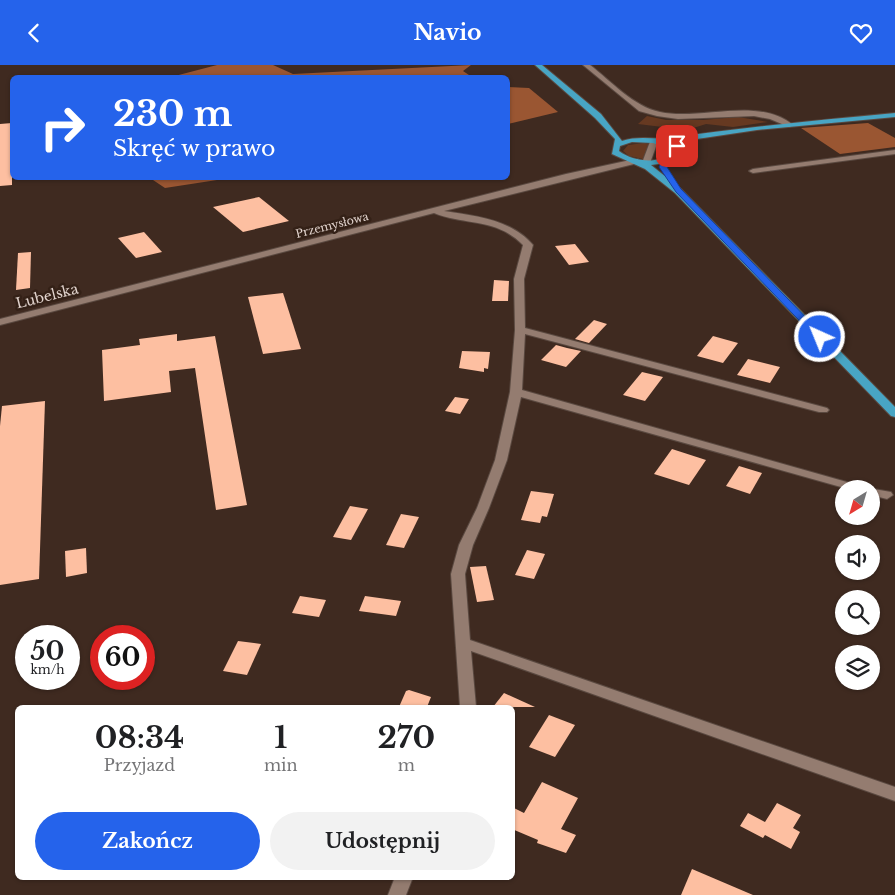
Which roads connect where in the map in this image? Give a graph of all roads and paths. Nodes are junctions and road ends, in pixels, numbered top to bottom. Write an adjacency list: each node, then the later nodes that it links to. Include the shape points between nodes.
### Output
1 (538, 65): 4 (main road)
2 (586, 65): 5 (street, via 650,112 687,117 747,113 772,117)
3 (895, 115): 5 (main road)
4 (598, 116): 7 (main road); 9 (main road, via 619,139)
5 (789, 125): 6 (main road)
6 (716, 134): 8 (main road); 10 (main road)
7 (641, 140): 8 (main road); 9 (main road)
8 (657, 141): 10 (main road); 15 (street)
9 (617, 145): 12 (main road, via 614,148)
10 (674, 148): 14 (main road, via 676,155)
11 (895, 152): 16 (street)
12 (619, 156): 13 (main road); 17 (street, Przemysłowa)
13 (635, 161): 15 (main road); 17 (street, Przemysłowa); 18 (main road, via 648,167)
14 (665, 161): 15 (main road); 18 (main road, via 663,167)
15 (646, 163)
16 (753, 171)
17 (569, 176): 19 (street, Przemysłowa)
18 (678, 191): 25 (main road)
19 (433, 211): 20 (street, Przemysłowa); 22 (street, via 492,223 521,237 528,245 518,279)
20 (101, 297): 21 (street, Lubelska)
21 (0, 322)
22 (520, 330): 23 (street); 24 (street)
23 (516, 391): 26 (street); 29 (street, via 501,459 466,545 458,574)
24 (823, 410)
25 (895, 414)
26 (835, 481)
27 (880, 493): 28 (street)
28 (887, 495)
29 (464, 643): 30 (street); 31 (street)
30 (468, 705)
31 (895, 794)
32 (403, 880): 33 (street)
33 (397, 895)

